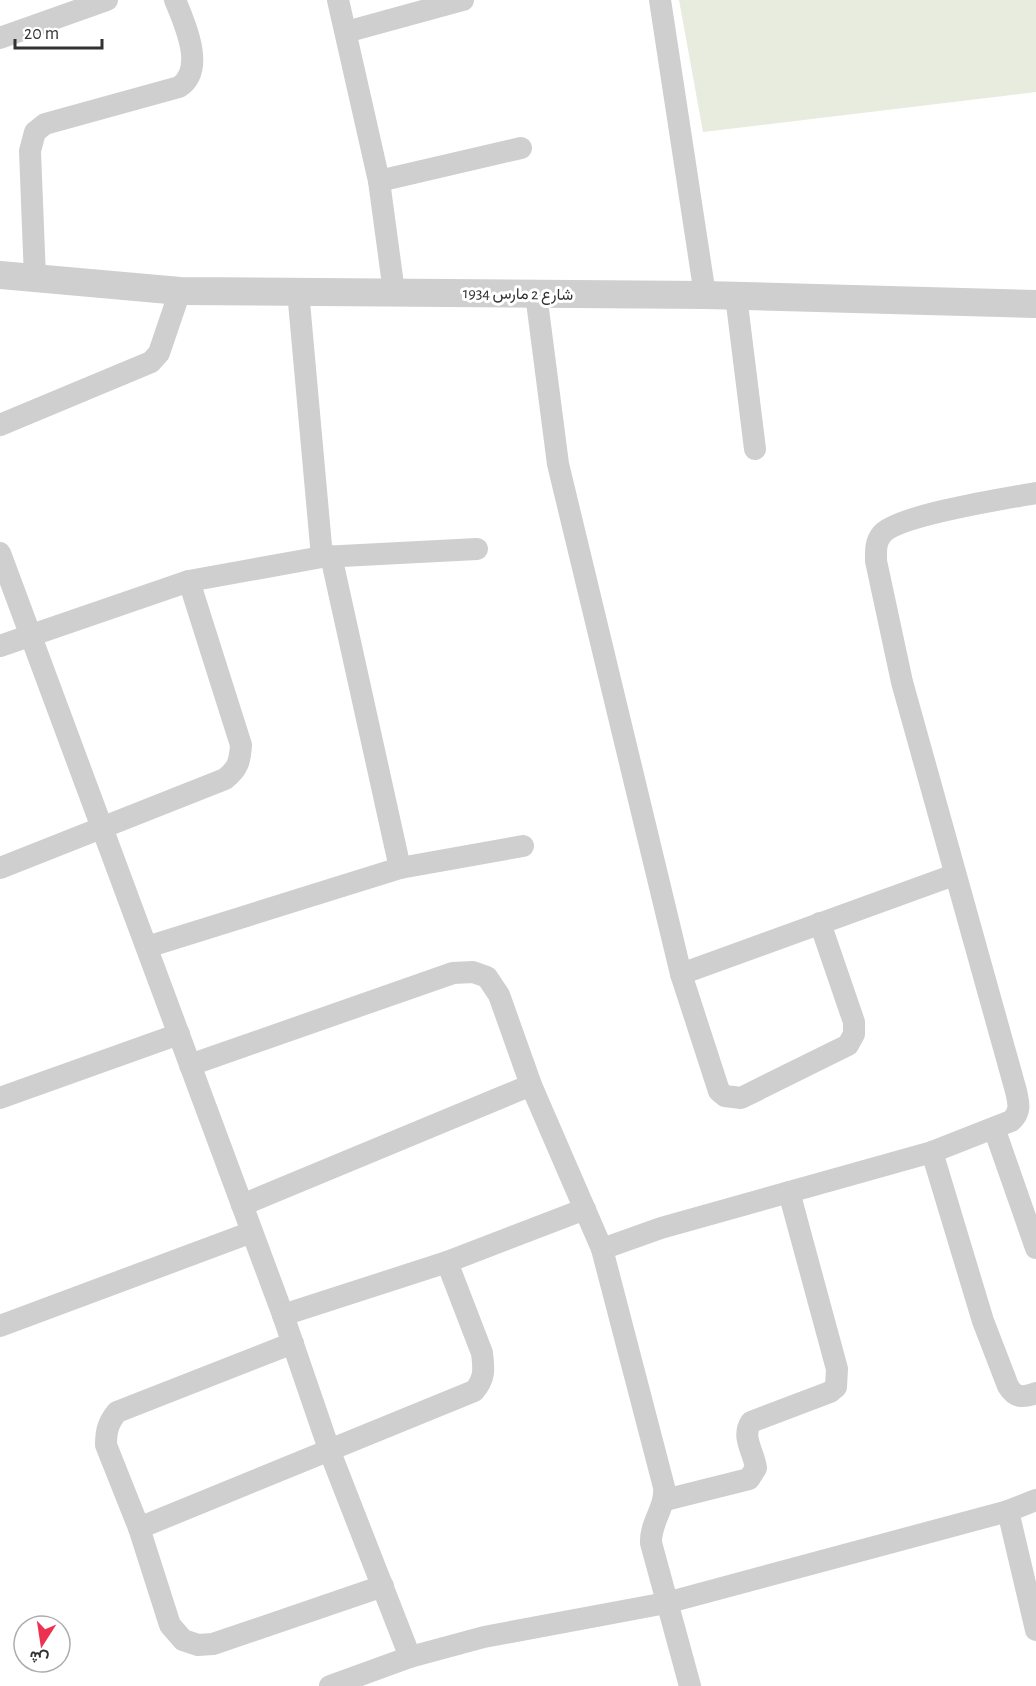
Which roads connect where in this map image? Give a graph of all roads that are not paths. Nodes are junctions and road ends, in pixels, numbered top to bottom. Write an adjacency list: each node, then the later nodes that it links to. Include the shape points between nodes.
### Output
1 (107, 0): 7 (street)
2 (175, 0): 11 (street, via 192,54 189,81 45,124 35,132 30,151)
3 (338, 0): 6 (street)
4 (463, 0): 6 (street)
5 (660, 0): 16 (street)
6 (346, 32): 9 (street)
7 (0, 38)
8 (521, 148): 9 (street)
9 (379, 181): 14 (street)
10 (0, 275): 11 (street, شارع 2 مارس 1934)
11 (36, 278): 12 (street, شارع 2 مارس 1934)
12 (180, 291): 13 (street, شارع 2 مارس 1934); 19 (street, via 159,352 151,363)
13 (298, 291): 14 (street, شارع 2 مارس 1934); 24 (street)
14 (394, 292): 15 (street, شارع 2 مارس 1934)
15 (536, 294): 16 (street, شارع 2 مارس 1934); 35 (street, via 558,464)
16 (705, 295): 17 (street, شارع 2 مارس 1934)
17 (736, 297): 18 (street, شارع 2 مارس 1934); 20 (street)
18 (1036, 304)
19 (0, 425)
20 (755, 449)
21 (1036, 493): 32 (street, via 970,504 898,524 882,533 876,545 902,682)
22 (477, 549): 24 (street)
23 (0, 553): 26 (street)
24 (326, 556): 25 (street); 31 (street)
25 (189, 581): 26 (street); 28 (street, via 241,745 236,771 225,779)
26 (30, 636): 27 (street); 28 (street)
27 (0, 646)
28 (103, 828): 30 (street); 34 (street)
29 (523, 846): 31 (street)
30 (0, 868)
31 (400, 868): 34 (street)
32 (954, 875): 33 (street); 40 (street, via 1020,1104 1018,1115)
33 (820, 923): 35 (street); 35 (street, via 854,1023 854,1034 848,1045 741,1098 732,1099 719,1091)
34 (147, 947): 36 (street)
35 (681, 974)
36 (179, 1034): 37 (street); 39 (street)
37 (190, 1065): 38 (street, via 453,973 473,972 487,977 499,995); 43 (street)
38 (531, 1085): 43 (street); 44 (street)
39 (0, 1098)
40 (994, 1128): 41 (street); 46 (street)
41 (932, 1152): 42 (street); 52 (street, via 983,1321 1008,1386 1018,1396)
42 (789, 1192): 47 (street); 54 (street, via 837,1369 836,1387 751,1422 747,1437 756,1468 749,1479)
43 (242, 1205): 45 (street)
44 (585, 1209): 47 (street); 48 (street)
45 (252, 1232): 49 (street); 50 (street)
46 (1036, 1248)
47 (602, 1249): 54 (street, via 664,1487)
48 (447, 1262): 49 (street); 53 (street, via 482,1353 482,1382 474,1391)
49 (283, 1315): 51 (street)
50 (0, 1326)
51 (293, 1343): 53 (street); 57 (street, via 117,1412 106,1431 106,1445)
52 (1036, 1392)
53 (330, 1452): 57 (street); 58 (street)
54 (664, 1500): 59 (street, via 650,1529)
55 (1036, 1500): 56 (street)
56 (1008, 1511): 59 (street); 60 (street)
57 (138, 1528): 58 (street, via 170,1625 183,1640 198,1645 213,1644)
58 (383, 1586): 61 (street)
59 (666, 1603): 61 (street, via 484,1637); 64 (street)
60 (1036, 1630)
61 (410, 1657): 62 (street)
62 (361, 1680): 63 (street)
63 (330, 1686)
64 (690, 1686)

